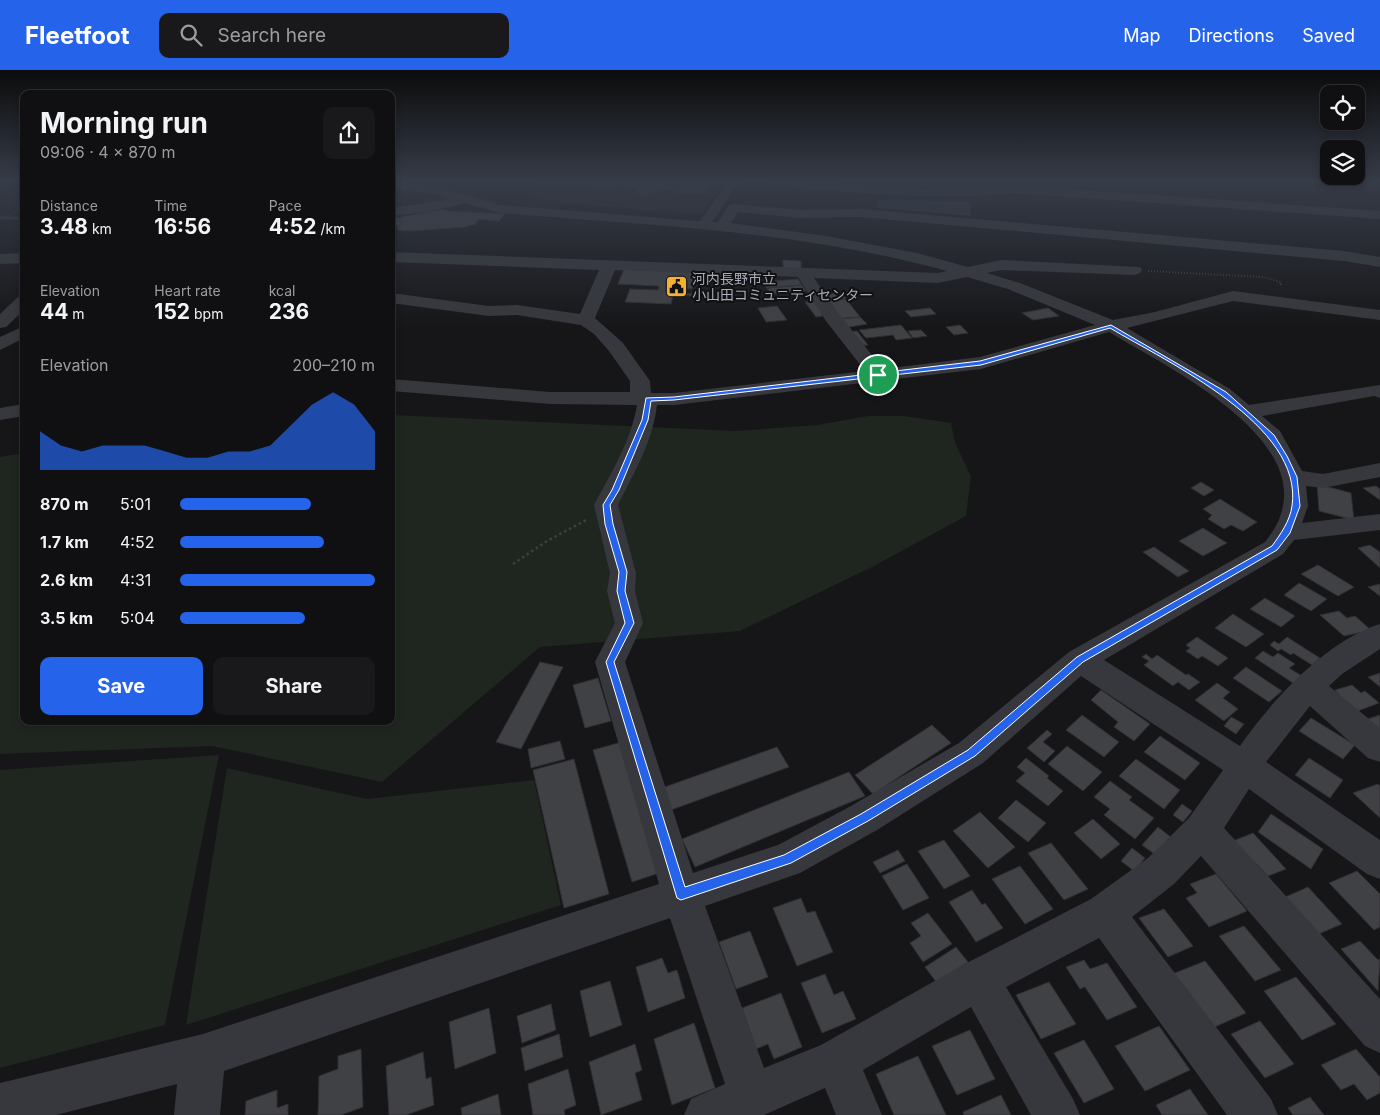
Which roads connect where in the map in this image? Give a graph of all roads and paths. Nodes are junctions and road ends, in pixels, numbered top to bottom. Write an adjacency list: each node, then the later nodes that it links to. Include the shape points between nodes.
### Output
1 (752, 231): 9 (street, via 826,240)
2 (1056, 231): 6 (street, via 1328,254)
3 (395, 257): 7 (street)
4 (20, 258): 5 (street)
5 (0, 259)
6 (1380, 262)
7 (609, 266): 10 (street); 15 (street)
8 (1134, 270): 9 (street, via 1001,265); 11 (path, via 1263,277 1281,284)
9 (964, 271): 10 (street, via 938,278); 17 (street, via 1052,300)
10 (803, 273): 20 (street, via 832,317)
11 (1244, 295): 14 (street); 17 (street)
12 (395, 299): 15 (street)
13 (20, 305): 16 (street)
14 (1380, 315)
15 (586, 320): 23 (street, via 616,347 640,382)
16 (0, 323)
17 (1111, 326): 20 (street, via 981,363); 25 (street, via 1224,393)
18 (20, 333): 19 (street)
19 (1, 342)
20 (878, 375): 23 (street, via 674,399)
21 (395, 385): 23 (street, via 550,398)
22 (1380, 392): 25 (street, via 1376,390)
23 (644, 399): 29 (street, via 645,420)
24 (20, 411): 26 (street)
25 (1247, 412): 28 (street, via 1272,436)
26 (0, 414)
27 (1380, 470): 28 (street, via 1323,481)
28 (1294, 477): 31 (street, via 1296,506)
29 (606, 505): 32 (path, via 581,524 547,540); 40 (street, via 623,572 621,591 629,623 610,662)
30 (1380, 522): 31 (street)
31 (1286, 533): 34 (street, via 1274,548 1257,559)
32 (513, 564)
33 (1378, 638): 35 (street, via 1331,666)
34 (1080, 660): 37 (street); 40 (street, via 971,753 864,818 787,860)
35 (1308, 686): 36 (street); 37 (street, via 1260,742)
36 (1380, 748)
37 (1246, 767): 38 (street); 39 (street)
38 (1202, 830): 41 (street, via 1161,871); 43 (street)
39 (1380, 861)
40 (681, 894): 44 (street); 46 (street)
41 (1105, 913): 42 (street); 52 (street)
42 (978, 980): 45 (street); 51 (street)
43 (1380, 1031)
44 (204, 1056): 47 (street); 48 (street)
45 (836, 1061): 46 (street); 50 (street)
46 (752, 1097): 49 (street)
47 (0, 1106)
48 (197, 1115)
49 (708, 1115)
50 (859, 1115)
51 (1057, 1115)
52 (1255, 1115)

